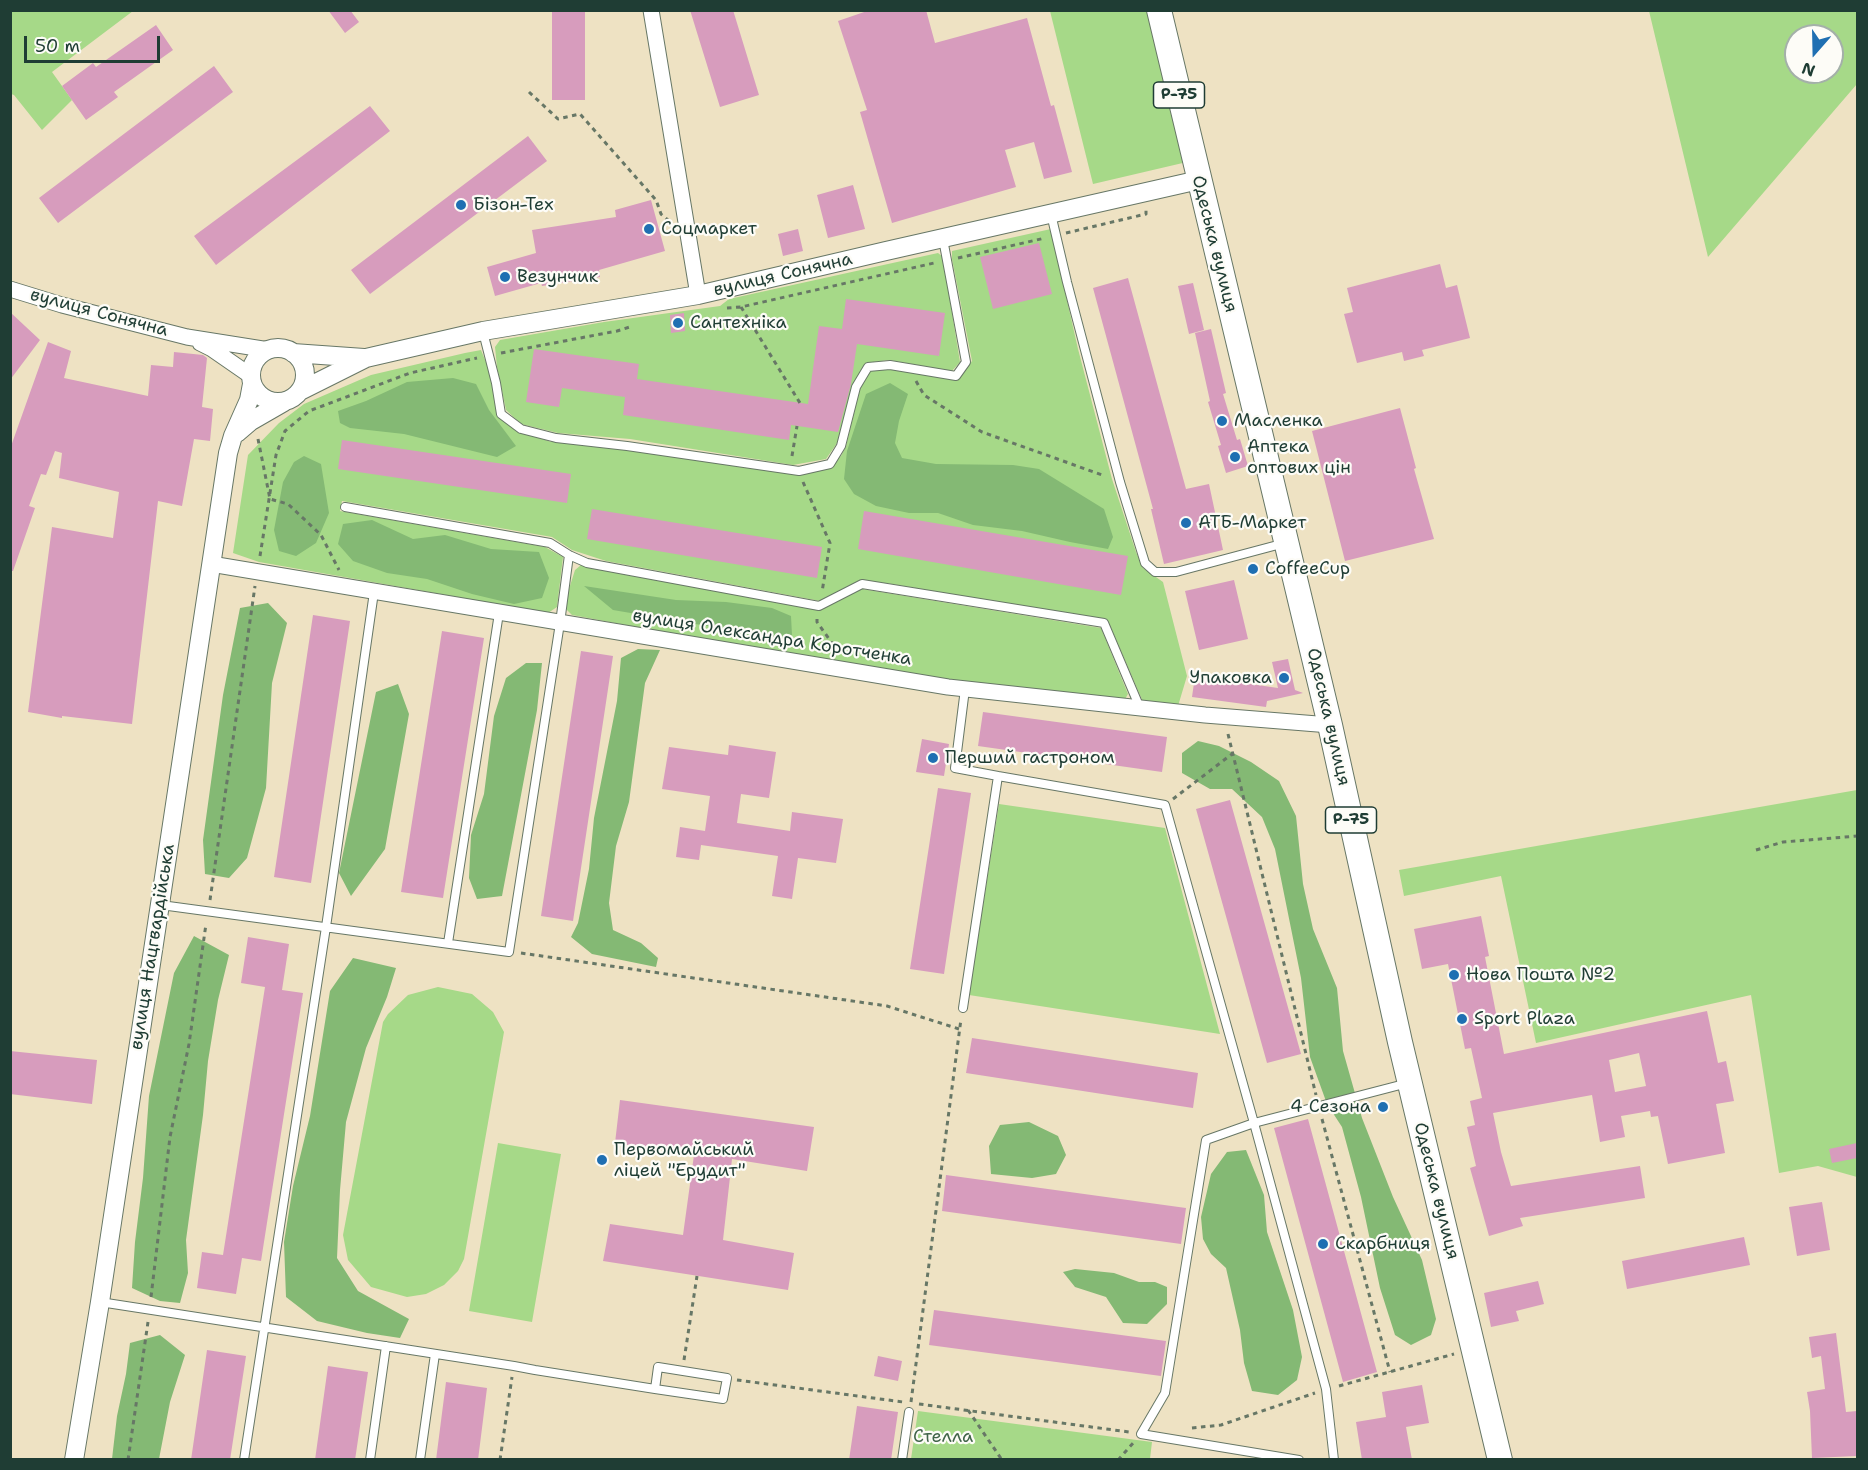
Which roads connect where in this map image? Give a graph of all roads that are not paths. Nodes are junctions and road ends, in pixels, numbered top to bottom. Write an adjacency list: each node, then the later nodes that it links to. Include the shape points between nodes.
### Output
1 (651, 10): 7 (street)
2 (1159, 10): 3 (main road, Одеська вулиця / Р-75)
3 (1199, 180): 4 (street, вулиця Сонячна); 17 (main road, Одеська вулиця / Р-75)
4 (1051, 213): 5 (street, вулиця Сонячна); 17 (lane, via 1144,563 1155,572 1176,572)
5 (943, 237): 7 (street, вулиця Сонячна); 8 (lane, via 966,362 956,376 890,365 868,367 856,387 841,446 830,464 799,471 556,438 521,429 501,414)
6 (10, 290): 9 (street, вулиця Сонячна)
7 (699, 295): 8 (street, вулиця Сонячна)
8 (483, 332): 12 (street, вулиця Сонячна)
9 (187, 337): 10 (street, вулиця Сонячна); 13 (street, вулиця Сонячна, via 212,349)
10 (269, 350): 11 (street); 13 (street, via 255,360)
11 (293, 353): 12 (street, вулиця Сонячна); 14 (street, via 304,375)
12 (366, 358): 14 (street, вулиця Сонячна)
13 (252, 380): 14 (street, via 256,392 270,401); 15 (street, вулиця Нацгвардійська)
14 (293, 396): 15 (street)
15 (237, 432): 19 (street, вулиця Нацгвардійська, via 228,453)
16 (345, 507): 18 (lane, via 550,543)
17 (1286, 543): 25 (main road, Одеська вулиця / Р-75)
18 (569, 555): 22 (lane); 24 (lane, via 587,563 819,606 862,584 1104,623)
19 (211, 564): 20 (street, вулиця Олександра Коротченка); 27 (street, вулиця Нацгвардійська)
20 (374, 592): 21 (street, вулиця Олександра Коротченка); 28 (lane)
21 (499, 613): 22 (street, вулиця Олександра Коротченка); 29 (lane)
22 (560, 623): 23 (street, вулиця Олександра Коротченка); 29 (lane, via 509,952)
23 (965, 689): 24 (street, вулиця Олександра Коротченка); 26 (lane, via 955,768)
24 (1140, 708): 25 (street, вулиця Олександра Коротченка)
25 (1330, 725): 31 (main road, Одеська вулиця / Р-75)
26 (998, 776): 30 (lane); 32 (lane, via 1165,805)
27 (160, 905): 28 (lane); 33 (street, вулиця Нацгвардійська)
28 (326, 927): 29 (lane); 34 (lane)
29 (448, 944)
30 (963, 1008)
31 (1410, 1082): 32 (lane); 46 (main road, Одеська вулиця / Р-75)
32 (1254, 1123): 44 (lane, via 1206,1140 1165,1393 1141,1434); 45 (lane, via 1326,1389)
33 (100, 1302): 34 (lane); 39 (street, вулиця Нацгвардійська)
34 (263, 1327): 35 (lane); 40 (lane)
35 (386, 1346): 36 (lane); 41 (lane)
36 (435, 1354): 37 (lane); 42 (lane)
37 (655, 1389): 37 (lane, via 658,1367 727,1378 723,1399)
38 (909, 1412): 43 (lane)
39 (74, 1460)
40 (244, 1460)
41 (370, 1460)
42 (420, 1460)
43 (902, 1460)
44 (1299, 1460)
45 (1334, 1460)
46 (1500, 1460)

